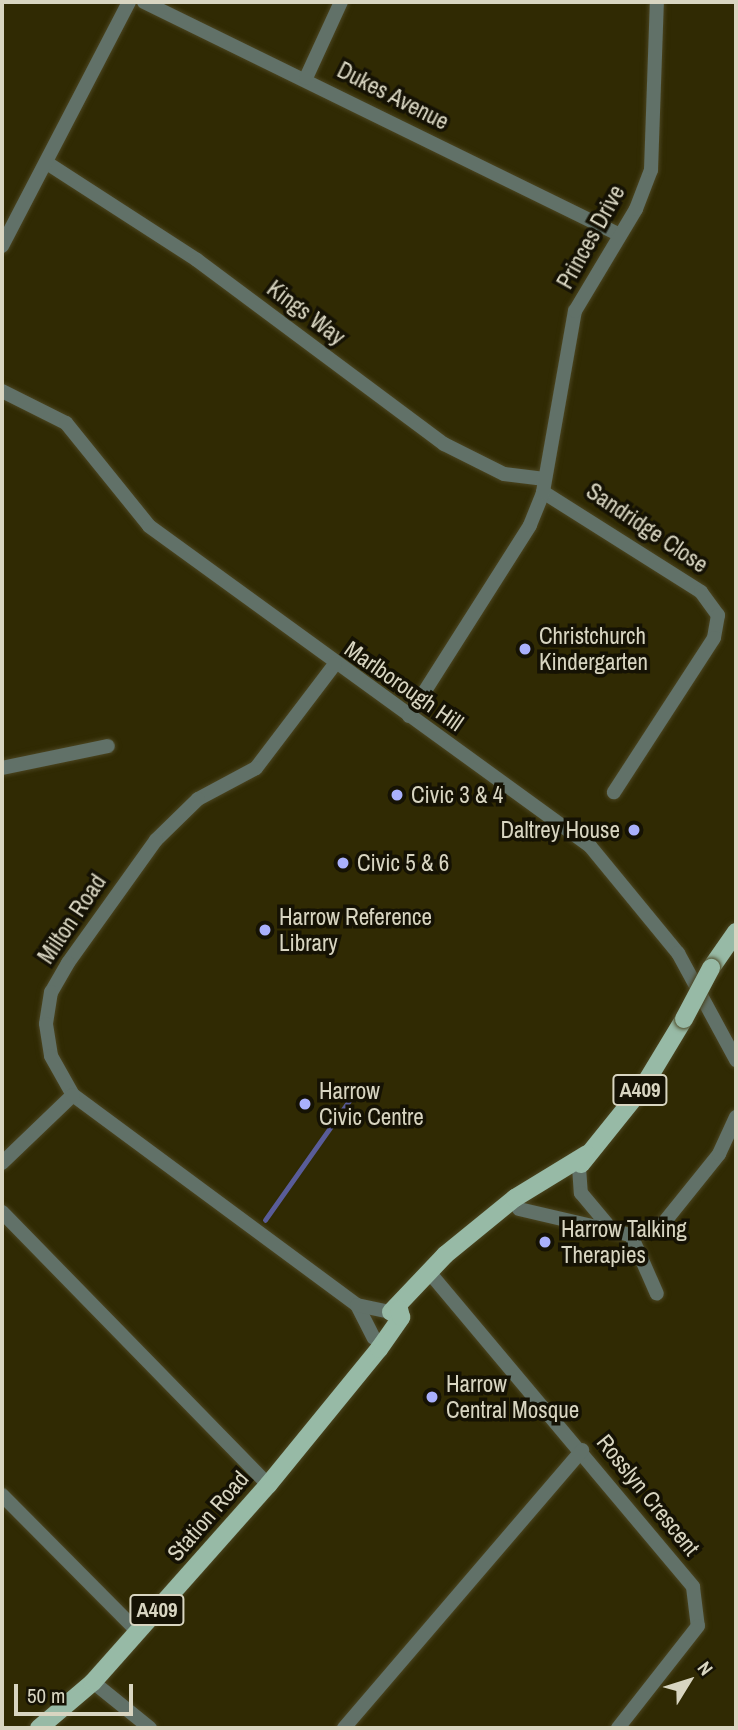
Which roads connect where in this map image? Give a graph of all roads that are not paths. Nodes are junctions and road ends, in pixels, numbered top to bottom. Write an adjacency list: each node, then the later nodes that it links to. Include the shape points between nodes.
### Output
1 (129, 2): 6 (street)
2 (144, 2): 5 (street, Dukes Avenue)
3 (341, 2): 5 (street)
4 (657, 2): 7 (street, Princes Drive, via 651,170)
5 (306, 78): 7 (street, Dukes Avenue)
6 (47, 163): 8 (street); 10 (street, Kings Way, via 197,260 444,444 504,474)
7 (620, 235): 10 (street, Princes Drive, via 575,311)
8 (2, 246)
9 (2, 391): 11 (street, Marlborough Hill, via 66,423 149,526)
10 (544, 486): 12 (street, Princes Drive, via 530,525); 15 (street, Sandridge Close, via 701,592 718,615 715,638)
11 (335, 664): 12 (street, Marlborough Hill); 18 (street, Milton Road, via 256,768 177,815 68,963 51,992 46,1024 51,1056)
12 (409, 716): 17 (street, Marlborough Hill, via 599,855 678,954)
13 (108, 746): 14 (street)
14 (2, 768)
15 (614, 792)
16 (736, 932): 20 (main road, A409, bridge, via 643,1087)
17 (736, 1060)
18 (73, 1095): 21 (street); 29 (street, Milton Road, via 110,1129)
19 (736, 1117): 26 (street, via 719,1154 677,1212 662,1225)
20 (583, 1161): 22 (main road, Station Road / A409); 24 (main road, Station Road / A409, via 563,1164); 25 (street, via 588,1207)
21 (2, 1163)
22 (519, 1209): 24 (main road, Station Road / A409); 25 (street)
23 (2, 1212): 33 (street)
24 (494, 1220): 27 (main road, Station Road / A409)
25 (612, 1227): 26 (street)
26 (631, 1234): 28 (street)
27 (429, 1272): 30 (main road, Station Road / A409); 32 (street, Rosslyn Crescent)
28 (657, 1294)
29 (357, 1305): 30 (street, Milton Road); 31 (street, Milton Road)
30 (395, 1311): 31 (main road, Station Road / A409, via 394,1329)
31 (372, 1345): 33 (main road, Station Road / A409)
32 (582, 1450): 39 (street); 40 (street, Rosslyn Crescent, via 678,1566 698,1602 698,1626)
33 (268, 1485): 35 (main road, Station Road / A409)
34 (2, 1495): 35 (street)
35 (138, 1632): 36 (main road, Station Road / A409)
36 (93, 1682): 37 (main road, Station Road / A409); 38 (street)
37 (39, 1728)
38 (150, 1728)
39 (344, 1728)
40 (618, 1728)

